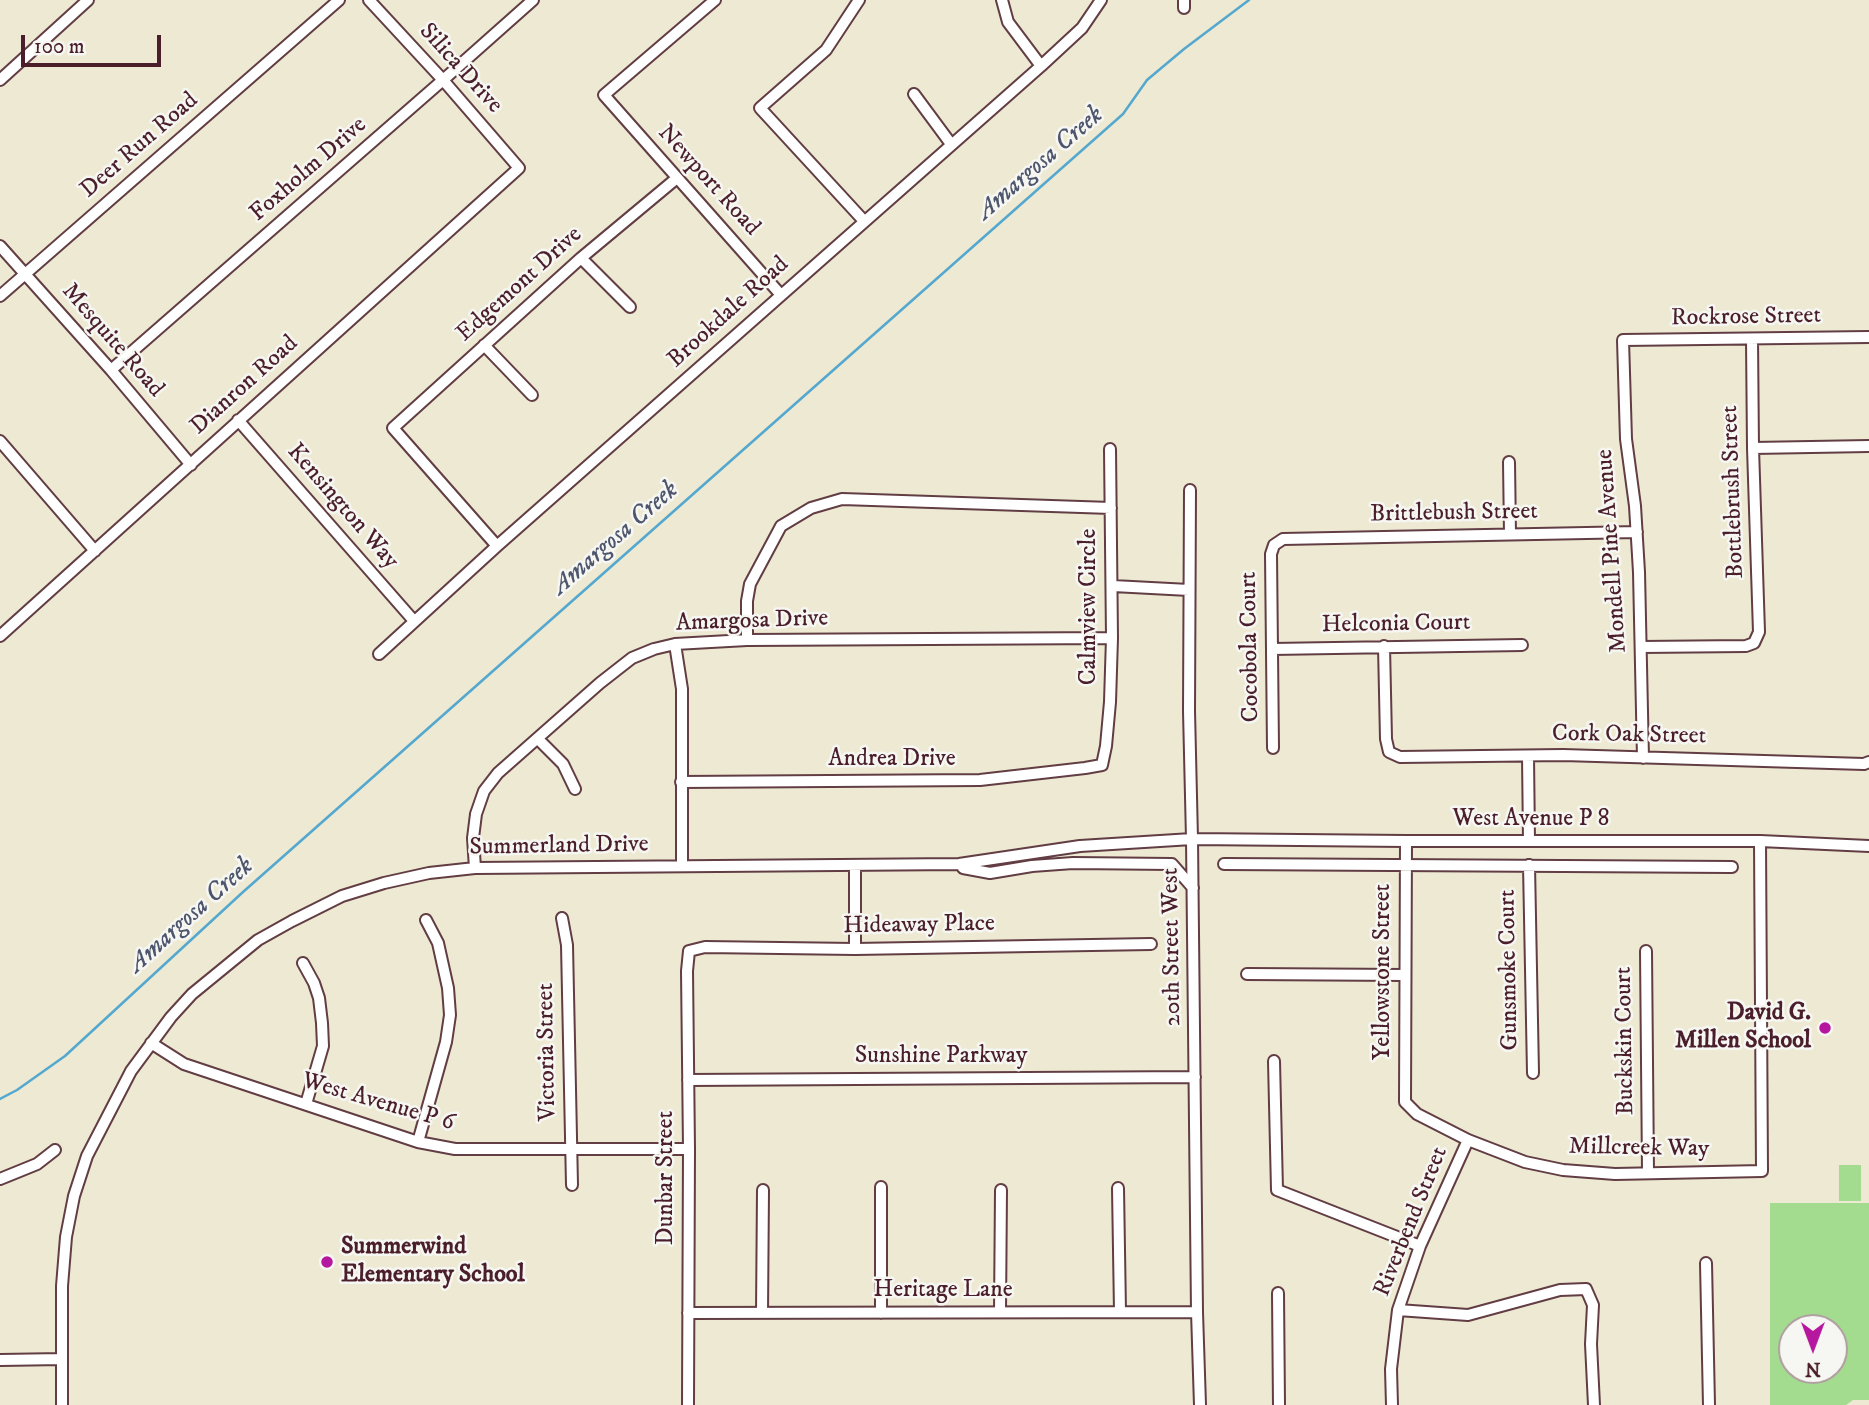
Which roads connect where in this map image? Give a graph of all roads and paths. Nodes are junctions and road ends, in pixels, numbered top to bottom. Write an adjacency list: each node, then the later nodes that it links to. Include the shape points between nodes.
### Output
1 (88, 0): 10 (street)
2 (340, 0): 19 (street, Deer Run Road)
3 (369, 0): 11 (street, Silica Drive)
4 (533, 0): 11 (street, Foxholm Drive)
5 (715, 0): 15 (street, Newport Road, via 604,95)
6 (859, 0): 16 (street, via 827,50 760,108)
7 (1002, 0): 9 (street, via 1008,22)
8 (1101, 0): 9 (street, Brookdale Road, via 1082,29)
9 (1041, 66): 13 (street, Brookdale Road)
10 (0, 80)
11 (443, 80): 14 (street, Silica Drive); 27 (street, Foxholm Drive)
12 (914, 94): 13 (street)
13 (951, 144): 16 (street, Brookdale Road)
14 (519, 167): 29 (street, Dianron Road)
15 (677, 178): 18 (street, Edgemont Drive); 20 (street, Newport Road)
16 (864, 221): 20 (street, Brookdale Road)
17 (0, 246): 19 (street, Mesquite Road)
18 (581, 258): 22 (street); 26 (street, Edgemont Drive)
19 (25, 274): 21 (street, Deer Run Road); 27 (street, Mesquite Road)
20 (781, 295): 41 (street, Brookdale Road)
21 (0, 296)
22 (630, 307)
23 (1869, 337): 24 (street, Rockrose Street)
24 (1752, 339): 25 (street, Rockrose Street); 32 (street, Bottlebrush Street)
25 (1623, 340): 38 (street, Mondell Pine Avenue, via 1626,439)
26 (484, 345): 28 (street); 41 (street, Edgemont Drive, via 393,428)
27 (111, 370): 35 (street, Mesquite Road)
28 (532, 395)
29 (238, 420): 35 (street, Dianron Road); 45 (street, Kensington Way)
30 (0, 441): 42 (street)
31 (1869, 446): 32 (street)
32 (1753, 448): 52 (street, Bottlebrush Street, via 1759,632 1754,642 1746,646)
33 (1110, 449): 37 (street, Calmview Circle)
34 (1509, 462): 39 (street)
35 (191, 465): 42 (street, Dianron Road)
36 (1190, 489): 44 (street, 20th Street West)
37 (1111, 508): 43 (street, Calmview Circle); 48 (street, via 842,499 811,508 781,526 750,584)
38 (1637, 532): 39 (street, Brittlebush Street); 52 (street, Mondell Pine Avenue)
39 (1510, 534): 40 (street, Brittlebush Street, via 1283,539)
40 (1274, 545): 53 (street, Cocobola Court)
41 (497, 546): 45 (street, Brookdale Road)
42 (95, 551): 46 (street, Dianron Road)
43 (1113, 586): 44 (street); 47 (street, Calmview Circle)
44 (1189, 590): 63 (street, 20th Street West)
45 (414, 621): 54 (street, Brookdale Road)
46 (0, 636)
47 (1112, 638): 48 (street, Amargosa Drive); 60 (street, Calmview Circle)
48 (747, 640): 49 (street, Amargosa Drive)
49 (675, 644): 55 (street, Amargosa Drive, via 632,658); 61 (street, via 682,689)
50 (1522, 645): 51 (street, Helconia Court)
51 (1384, 646): 53 (street, Helconia Court); 57 (street, Cork Oak Street, via 1390,752 1400,757)
52 (1641, 647): 58 (street, Mondell Pine Avenue)
53 (1272, 649): 56 (street, Cocobola Court)
54 (379, 654)
55 (538, 739): 62 (street, via 563,764); 75 (street, Amargosa Drive, via 484,791 473,838)
56 (1273, 748)
57 (1528, 756): 58 (street, Cork Oak Street); 65 (street)
58 (1643, 758): 59 (street, Cork Oak Street)
59 (1869, 762)
60 (1102, 765): 61 (street, Andrea Drive, via 980,780)
61 (681, 782): 73 (street)
62 (575, 789)
63 (1192, 839): 64 (street, West Avenue P 8); 68 (street, Summerland Drive, via 1080,846); 76 (street, 20th Street West)
64 (1406, 841): 65 (street, West Avenue P 8); 70 (street, Yellowstone Street)
65 (1529, 841): 66 (street, West Avenue P 8)
66 (1760, 841): 67 (street, West Avenue P 8); 98 (street, Millcreek Way, via 1762,1171)
67 (1869, 846)
68 (947, 864): 71 (street, Summerland Drive); 76 (street, via 990,873 1073,863 1172,864)
69 (1224, 864): 70 (street, West Avenue P 8)
70 (1406, 864): 72 (street, West Avenue P 8); 85 (street, Yellowstone Street)
71 (855, 865): 73 (street, Summerland Drive); 80 (street)
72 (1529, 865): 74 (street, West Avenue P 8); 88 (street, Gunsmoke Court)
73 (682, 866): 75 (street, Summerland Drive)
74 (1732, 867)
75 (475, 868): 86 (street, Summerland Drive, via 384,883 342,896 292,921 258,940 192,994)
76 (1193, 888): 89 (street, 20th Street West)
77 (562, 918): 95 (street, Victoria Street, via 567,945)
78 (426, 920): 94 (street, via 438,943 450,1015)
79 (1151, 944): 80 (street, Hideaway Place)
80 (855, 948): 81 (street, Hideaway Place, via 705,947)
81 (689, 951): 90 (street, Dunbar Street)
82 (1646, 951): 98 (street, Buckskin Court)
83 (303, 963): 92 (street, via 319,998 323,1046)
84 (1247, 974): 85 (street)
85 (1405, 975): 91 (street, Yellowstone Street)
86 (151, 1043): 92 (street, West Avenue P 6, via 184,1064); 115 (street, Summerland Drive, via 131,1071 87,1156 75,1193 62,1286)
87 (1274, 1060): 105 (street, via 1277,1190)
88 (1533, 1073)
89 (1195, 1077): 90 (street, Sunshine Parkway); 111 (street, 20th Street West)
90 (688, 1080): 96 (street, Dunbar Street)
91 (1405, 1102): 93 (street, Millcreek Way, via 1417,1114)
92 (306, 1104): 94 (street, West Avenue P 6)
93 (1468, 1140): 98 (street, Millcreek Way, via 1525,1162 1563,1170); 105 (street, Riverbend Street)
94 (418, 1142): 95 (street, West Avenue P 6, via 455,1149)
95 (572, 1149): 96 (street, West Avenue P 6); 100 (street, Victoria Street)
96 (689, 1149): 112 (street, Dunbar Street)
97 (55, 1150): 99 (street, via 37,1164)
98 (1648, 1172)
99 (0, 1180)
100 (572, 1185)
101 (881, 1187): 114 (street)
102 (1118, 1188): 110 (street)
103 (763, 1190): 113 (street)
104 (1000, 1190): 109 (street)
105 (1420, 1246): 108 (street, Riverbend Street)
106 (1706, 1263): 123 (street)
107 (1278, 1293): 120 (street)
108 (1398, 1310): 121 (street, Riverbend Street); 122 (street, via 1468,1315 1560,1290 1586,1289 1593,1305)
109 (1000, 1312): 110 (street, Heritage Lane); 114 (street, Heritage Lane)
110 (1120, 1312): 111 (street, Heritage Lane)
111 (1197, 1312): 119 (street, 20th Street West)
112 (688, 1313): 113 (street, Heritage Lane); 118 (street, Dunbar Street)
113 (762, 1313): 114 (street, Heritage Lane)
114 (881, 1313)
115 (62, 1359): 116 (street); 117 (street, Summerland Drive)
116 (0, 1360)
117 (62, 1405)
118 (688, 1405)
119 (1200, 1405)
120 (1279, 1405)
121 (1392, 1405)
122 (1594, 1405)
123 (1709, 1405)

